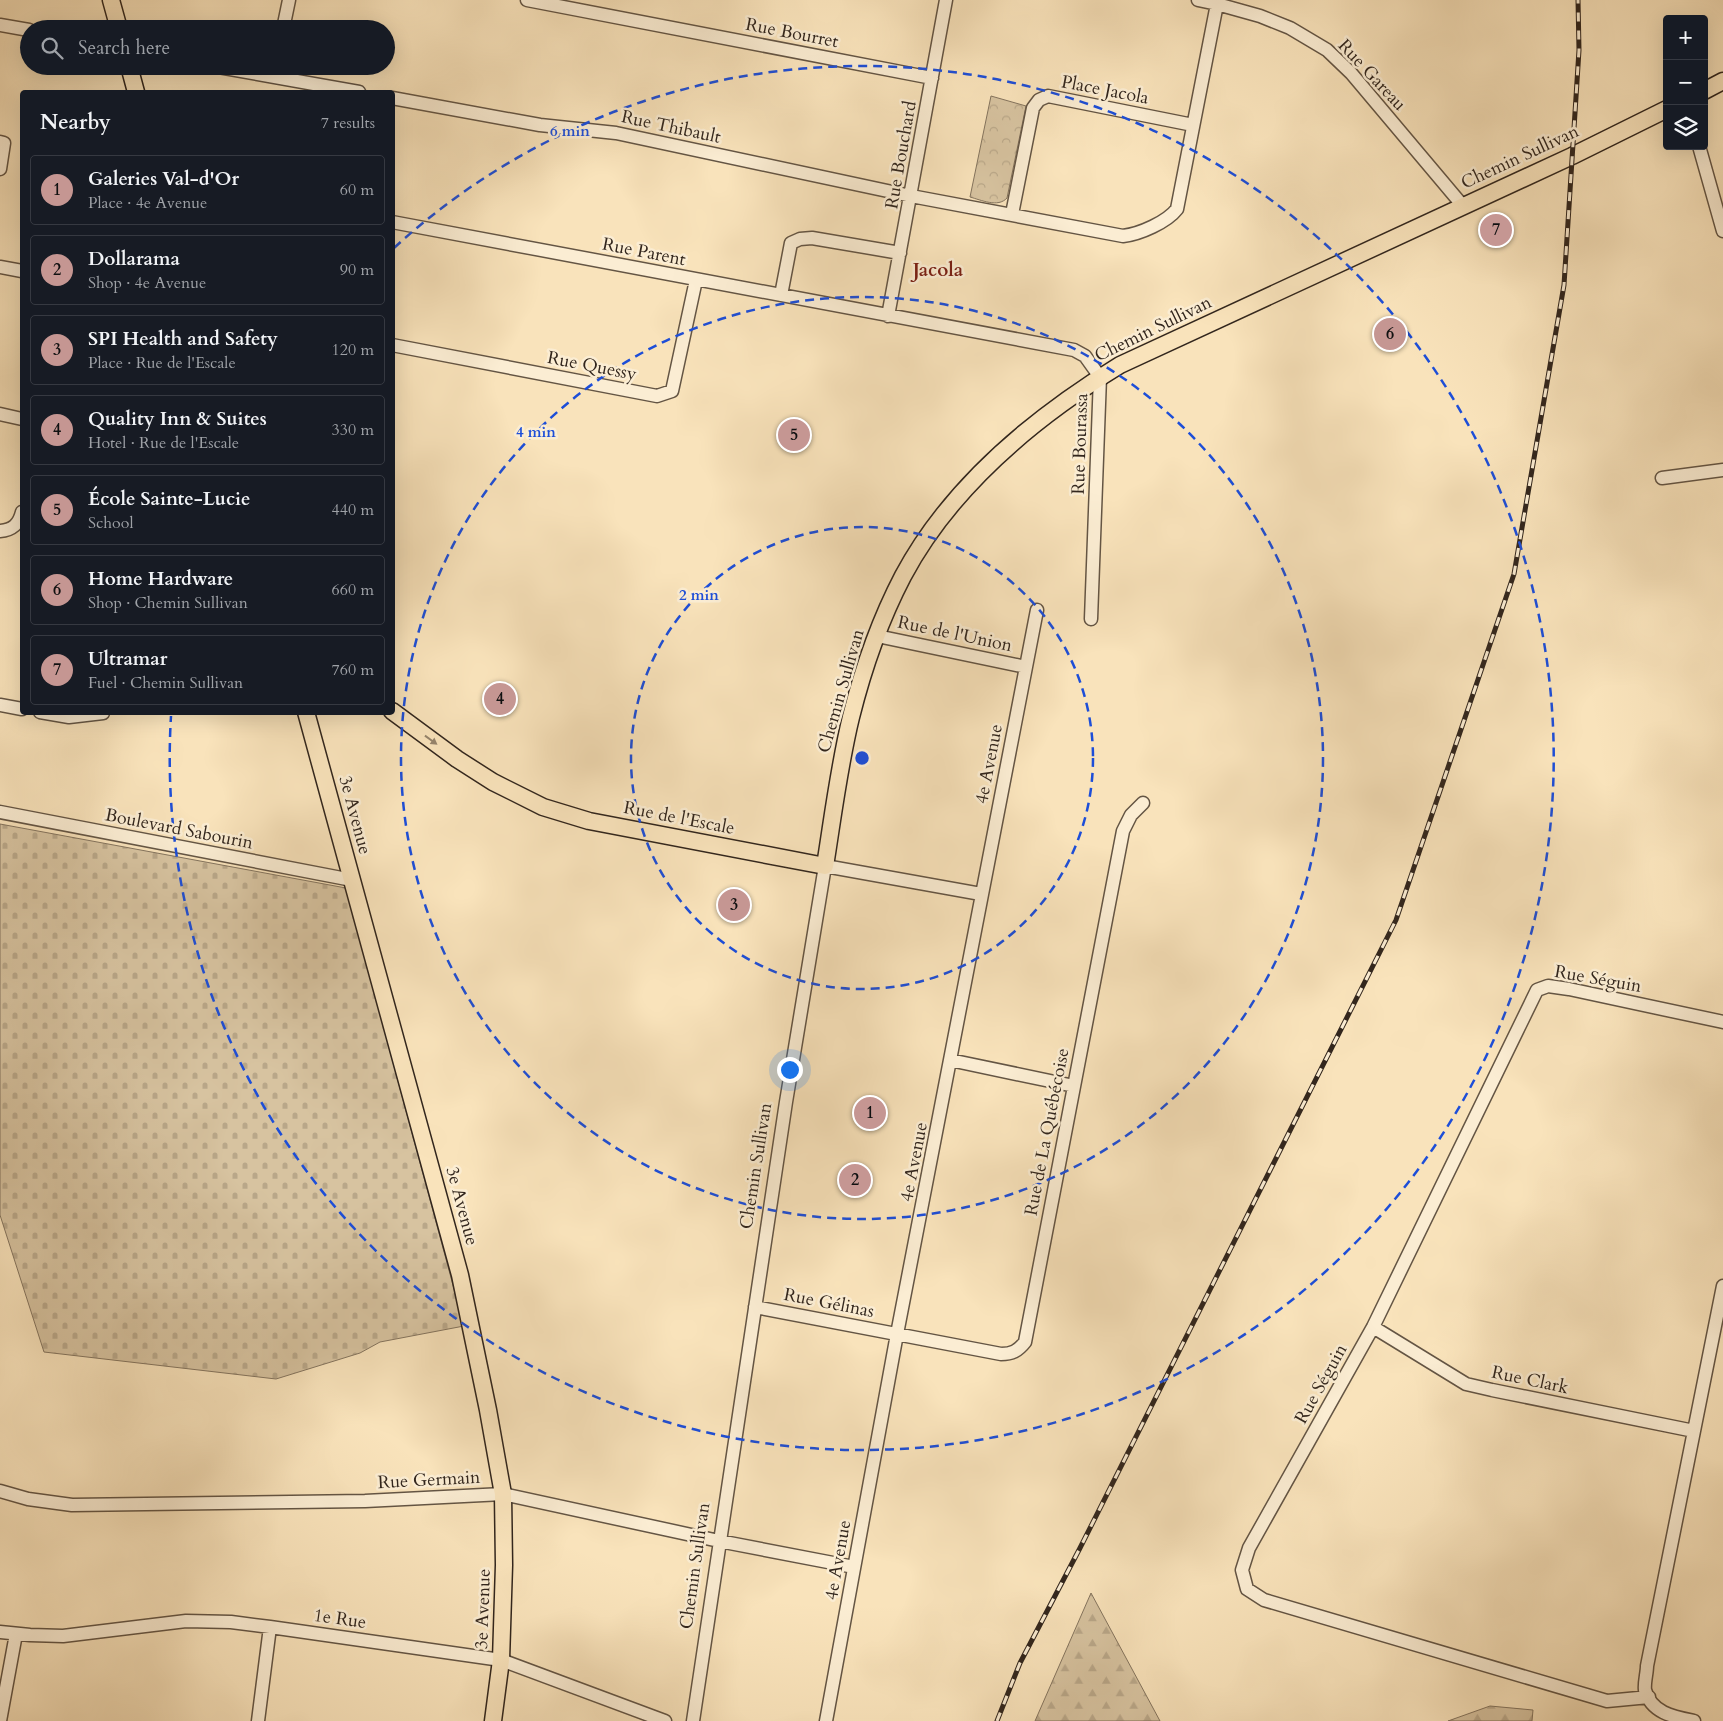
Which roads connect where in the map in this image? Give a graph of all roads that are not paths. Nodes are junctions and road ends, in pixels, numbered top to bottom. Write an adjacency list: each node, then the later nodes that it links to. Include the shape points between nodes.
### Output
1 (111, 0): 7 (main road)
2 (288, 0): 8 (street)
3 (527, 0): 13 (street, Rue Bourret)
4 (946, 0): 13 (street, Rue Bouchard)
5 (1198, 0): 6 (street, Rue Gareau)
6 (1217, 4): 20 (street); 25 (street, Rue Gareau, via 1290,28 1327,50 1351,73)
7 (117, 20)
8 (285, 20)
9 (0, 25): 10 (street)
10 (20, 28)
11 (131, 75): 16 (main road)
12 (287, 75): 17 (street)
13 (932, 78): 24 (street, Rue Bouchard)
14 (1723, 81): 15 (main road)
15 (1708, 89)
16 (135, 90)
17 (350, 90)
18 (395, 99): 24 (street, Rue Thibault, via 540,125 616,133)
19 (1663, 111): 25 (main road, Chemin Sullivan)
20 (1193, 125): 26 (street, via 1177,209 1171,217 1134,235 1123,236); 26 (street, Place Jacola, via 1048,96 1039,100 1033,108)
21 (0, 142): 23 (street, via 4,142)
22 (1700, 150): 28 (street)
23 (0, 169)
24 (911, 196): 26 (street); 29 (street, Rue Bouchard)
25 (1463, 206): 36 (main road, Chemin Sullivan)
26 (1012, 214)
27 (395, 223): 32 (street, Rue Parent)
28 (1723, 231)
29 (900, 253): 33 (street, via 812,238 800,239 791,243); 34 (street, Rue Bouchard)
30 (0, 267): 31 (street)
31 (20, 271)
32 (696, 280): 33 (street, Rue Parent); 35 (street, Rue Quessy, via 672,391 657,396)
33 (781, 296): 34 (street, Rue Parent)
34 (888, 316): 36 (street, Rue Bourassa, via 1074,350 1085,356)
35 (395, 346)
36 (1100, 377): 44 (street, Rue Bourassa); 45 (main road, Chemin Sullivan, via 1064,401 1018,439 985,468 948,509 904,575)
37 (0, 414): 38 (street)
38 (20, 419)
39 (1723, 470): 40 (street)
40 (1662, 478)
41 (20, 517): 42 (street, via 16,526)
42 (0, 531)
43 (1037, 610): 46 (street, 4e Avenue)
44 (1091, 619)
45 (877, 636): 46 (street, Rue de l'Union); 55 (main road, Chemin Sullivan, via 851,717)
46 (1026, 667): 57 (street, 4e Avenue)
47 (0, 705): 48 (street)
48 (20, 709)
49 (395, 711): 55 (main road, Rue de l'Escale, one-way to 55, via 457,759 493,782 543,807 589,821)
50 (57, 715): 51 (street)
51 (83, 715)
52 (307, 715): 56 (main road, 3e Avenue)
53 (1143, 803): 60 (street, Rue de La Québécoise, via 1131,815 1123,831)
54 (0, 812): 56 (street, Boulevard Sabourin)
55 (825, 866): 57 (street, Rue de l'Escale); 62 (street, Chemin Sullivan)
56 (352, 880): 67 (main road, 3e Avenue, via 460,1275)
57 (981, 894): 59 (street, 4e Avenue)
58 (1723, 1022): 63 (street, Rue Séguin, via 1562,988 1548,986 1538,990)
59 (950, 1060): 60 (street); 64 (street, 4e Avenue)
60 (1074, 1086): 64 (street, Rue de La Québécoise, via 1025,1342 1010,1354 1001,1354)
61 (1723, 1286): 65 (street)
62 (755, 1306): 64 (street, Rue Gélinas); 68 (street, Chemin Sullivan)
63 (1373, 1328): 65 (street, Rue Clark, via 1466,1384); 74 (street, Rue Séguin, via 1249,1548 1242,1570 1247,1589 1264,1600 1606,1701)
64 (897, 1334): 69 (street, 4e Avenue)
65 (1694, 1431): 74 (street, via 1647,1666 1645,1690)
66 (0, 1491): 67 (street, Rue Germain, via 28,1500 72,1505 365,1501)
67 (503, 1494): 68 (street, Rue Germain); 73 (main road, 3e Avenue)
68 (719, 1541): 69 (street, Rue Germain); 79 (street, Chemin Sullivan)
69 (854, 1567): 80 (street, 4e Avenue)
70 (270, 1627): 72 (street, 1e Rue, via 231,1622 186,1622 63,1636); 73 (street, 1e Rue); 76 (street)
71 (0, 1632): 72 (street, 1e Rue)
72 (16, 1634): 75 (street)
73 (502, 1660): 77 (main road, 3e Avenue); 78 (street, 1e Rue)
74 (1649, 1697): 81 (street, via 1656,1709 1669,1716)
75 (0, 1721)
76 (258, 1721)
77 (493, 1721)
78 (665, 1721)
79 (693, 1721)
80 (826, 1721)
81 (1694, 1721)

